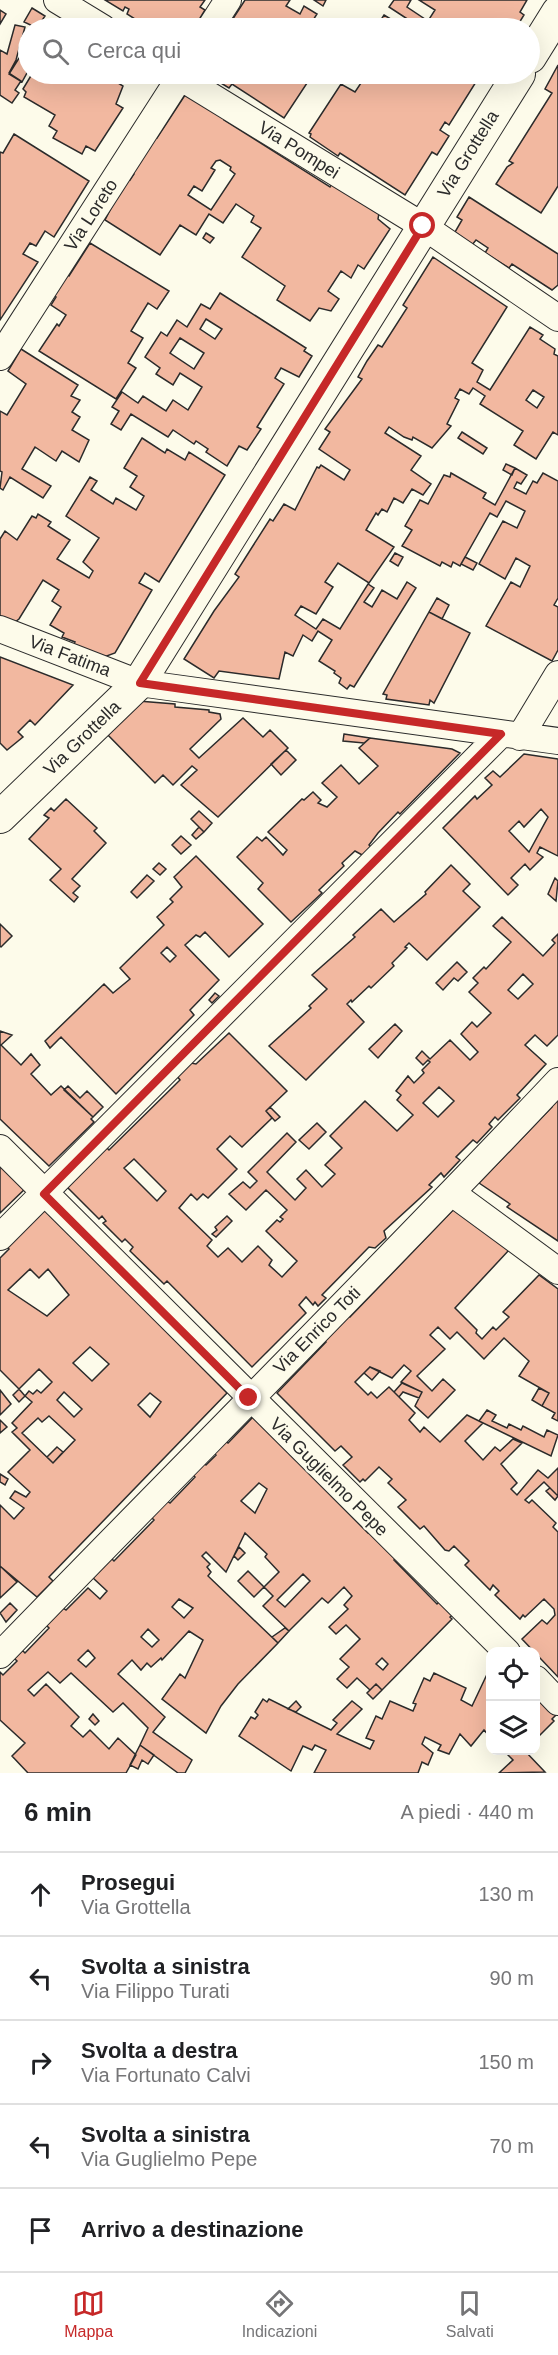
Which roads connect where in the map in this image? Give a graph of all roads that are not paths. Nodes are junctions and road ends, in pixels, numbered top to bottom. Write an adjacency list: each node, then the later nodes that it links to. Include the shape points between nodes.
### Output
1 (57, 0): 4 (street)
2 (228, 0): 5 (street)
3 (558, 12): 6 (street)
4 (87, 18)
5 (216, 18)
6 (540, 41)
7 (173, 84): 12 (street, Via Loreto)
8 (195, 84): 10 (street, Via Pompei)
9 (513, 84): 10 (street, Via Grottella)
10 (423, 226): 11 (street, Via Pompei); 15 (street, Via Grottella)
11 (558, 318)
12 (0, 357)
13 (0, 629): 15 (street, Via Fatima)
14 (558, 674): 16 (street)
15 (140, 683): 16 (street, Via Fatima); 18 (street, Via Grottella)
16 (510, 735): 17 (street, Via Fatima); 22 (street)
17 (558, 741)
18 (0, 817)
19 (558, 1081): 21 (street, Via Enrico Toti)
20 (0, 1148): 22 (street, Via Guglielmo Pepe)
21 (452, 1193): 24 (street); 25 (street, Via Enrico Toti)
22 (44, 1194): 23 (street); 25 (street, Via Guglielmo Pepe)
23 (0, 1237)
24 (558, 1271)
25 (249, 1398): 26 (street, Via Guglielmo Pepe); 27 (street, Via Enrico Toti)
26 (502, 1647)
27 (0, 1655)
28 (540, 1683): 29 (street)
29 (558, 1701)

